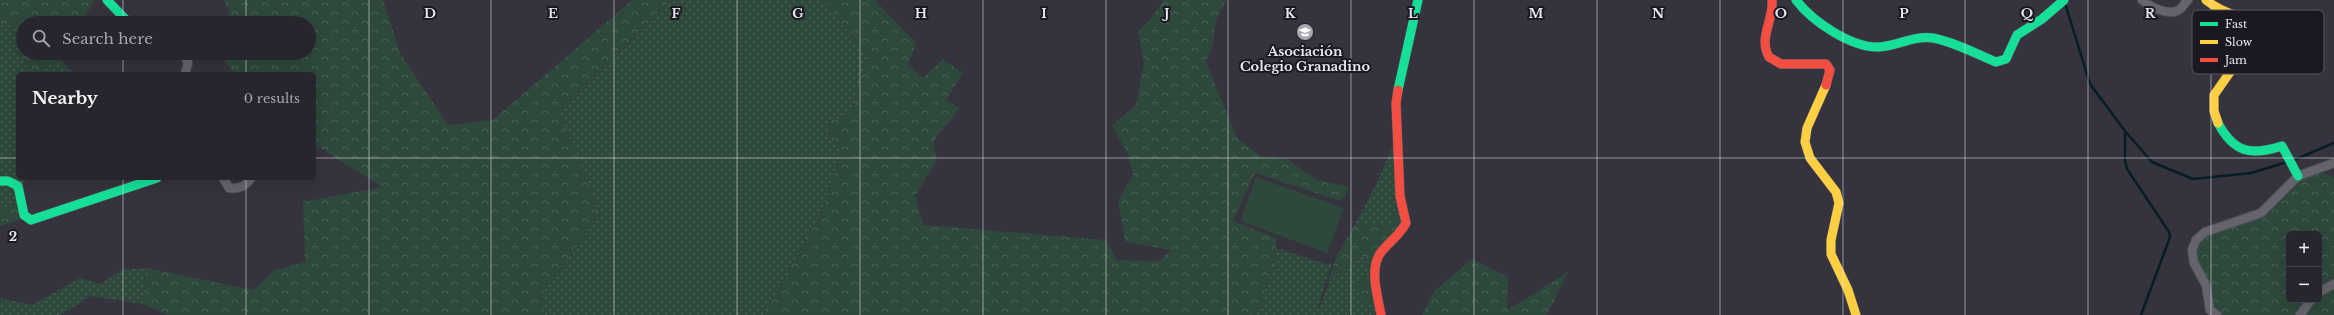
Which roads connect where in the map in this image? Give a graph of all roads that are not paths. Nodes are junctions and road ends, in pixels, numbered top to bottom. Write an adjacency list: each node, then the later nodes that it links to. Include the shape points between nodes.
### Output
1 (107, 0): 10 (street)
2 (1418, 0): 24 (street, via 1400,74 1396,103 1400,196 1406,223 1399,236 1381,252 1376,264 1375,277)
3 (1772, 0): 25 (street, via 1772,14 1764,43 1765,52 1772,60 1783,64 1818,62 1826,64 1830,70 1829,79 1807,128 1805,142 1810,158 1836,192 1839,203 1831,240 1831,254 1848,290)
4 (1796, 0): 5 (street, via 1812,18 1859,44 1880,47 1902,40 1933,38 1996,62 2006,59 2017,35 2042,19)
5 (2064, 0)
6 (2142, 0): 7 (street, via 2148,6 2174,11)
7 (2188, 0)
8 (2206, 0): 9 (street)
9 (2221, 10)
10 (121, 16)
11 (186, 60): 12 (street)
12 (186, 72)
13 (2228, 74): 15 (street, via 2213,96 2213,107 2228,142 2236,148 2254,152 2282,146)
14 (2334, 163): 15 (street)
15 (2298, 176): 23 (street, via 2261,212 2205,232 2196,240 2192,250 2194,263 2206,285)
16 (152, 180): 19 (street, via 31,220 24,215 19,186 12,182)
17 (224, 180): 18 (street, via 229,188 236,189 241,188)
18 (248, 180)
19 (0, 181)
20 (2334, 284): 21 (street)
21 (2322, 290)
22 (2309, 303): 26 (street)
23 (2213, 313)
24 (1381, 315)
25 (1856, 315)
26 (2300, 315)

